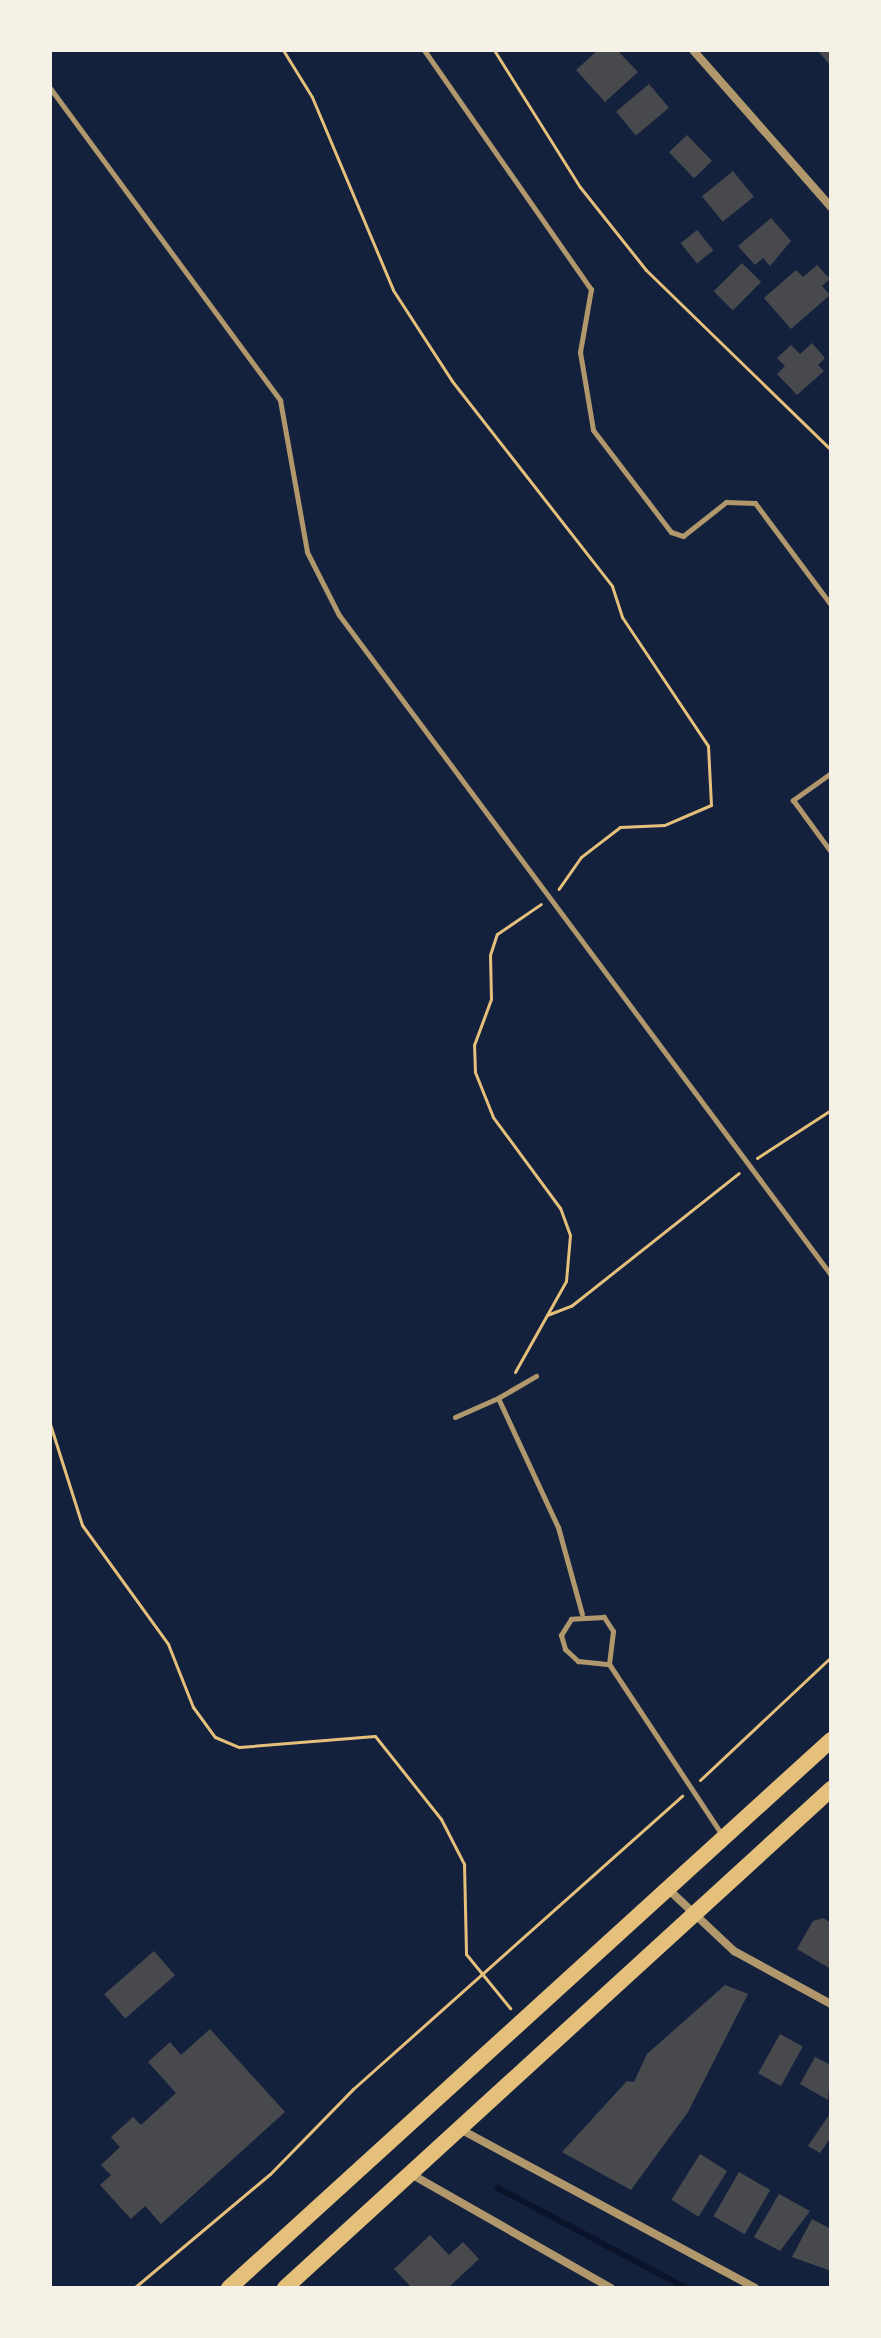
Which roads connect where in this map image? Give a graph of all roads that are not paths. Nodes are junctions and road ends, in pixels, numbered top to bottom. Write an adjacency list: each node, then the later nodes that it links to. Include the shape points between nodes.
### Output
1 (424, 50): 5 (lane, via 591,289 580,352 593,430 671,532 683,536 726,502 755,503)
2 (693, 50): 4 (street)
3 (50, 88): 8 (lane, via 280,400 307,552 339,615)
4 (831, 207)
5 (831, 605)
6 (831, 773): 7 (lane, via 793,800)
7 (831, 852)
8 (831, 1275)
9 (536, 1376): 10 (lane)
10 (498, 1398): 11 (lane); 12 (lane, via 558,1527)
11 (455, 1417)
12 (582, 1614): 13 (lane, via 604,1617 613,1631); 13 (lane, via 561,1635 565,1649 578,1661)
13 (609, 1664): 16 (lane, via 655,1724 689,1790)
14 (831, 1740): 16 (main road)
15 (831, 1789): 18 (main road)
16 (724, 1837): 17 (main road)
17 (668, 1888): 18 (street); 22 (main road)
18 (693, 1915): 19 (street, via 734,1951); 20 (main road)
19 (831, 2004)
20 (459, 2128): 21 (main road); 25 (street)
21 (410, 2174): 23 (main road); 24 (street)
22 (229, 2288)
23 (285, 2288)
24 (611, 2288)
25 (755, 2288)

